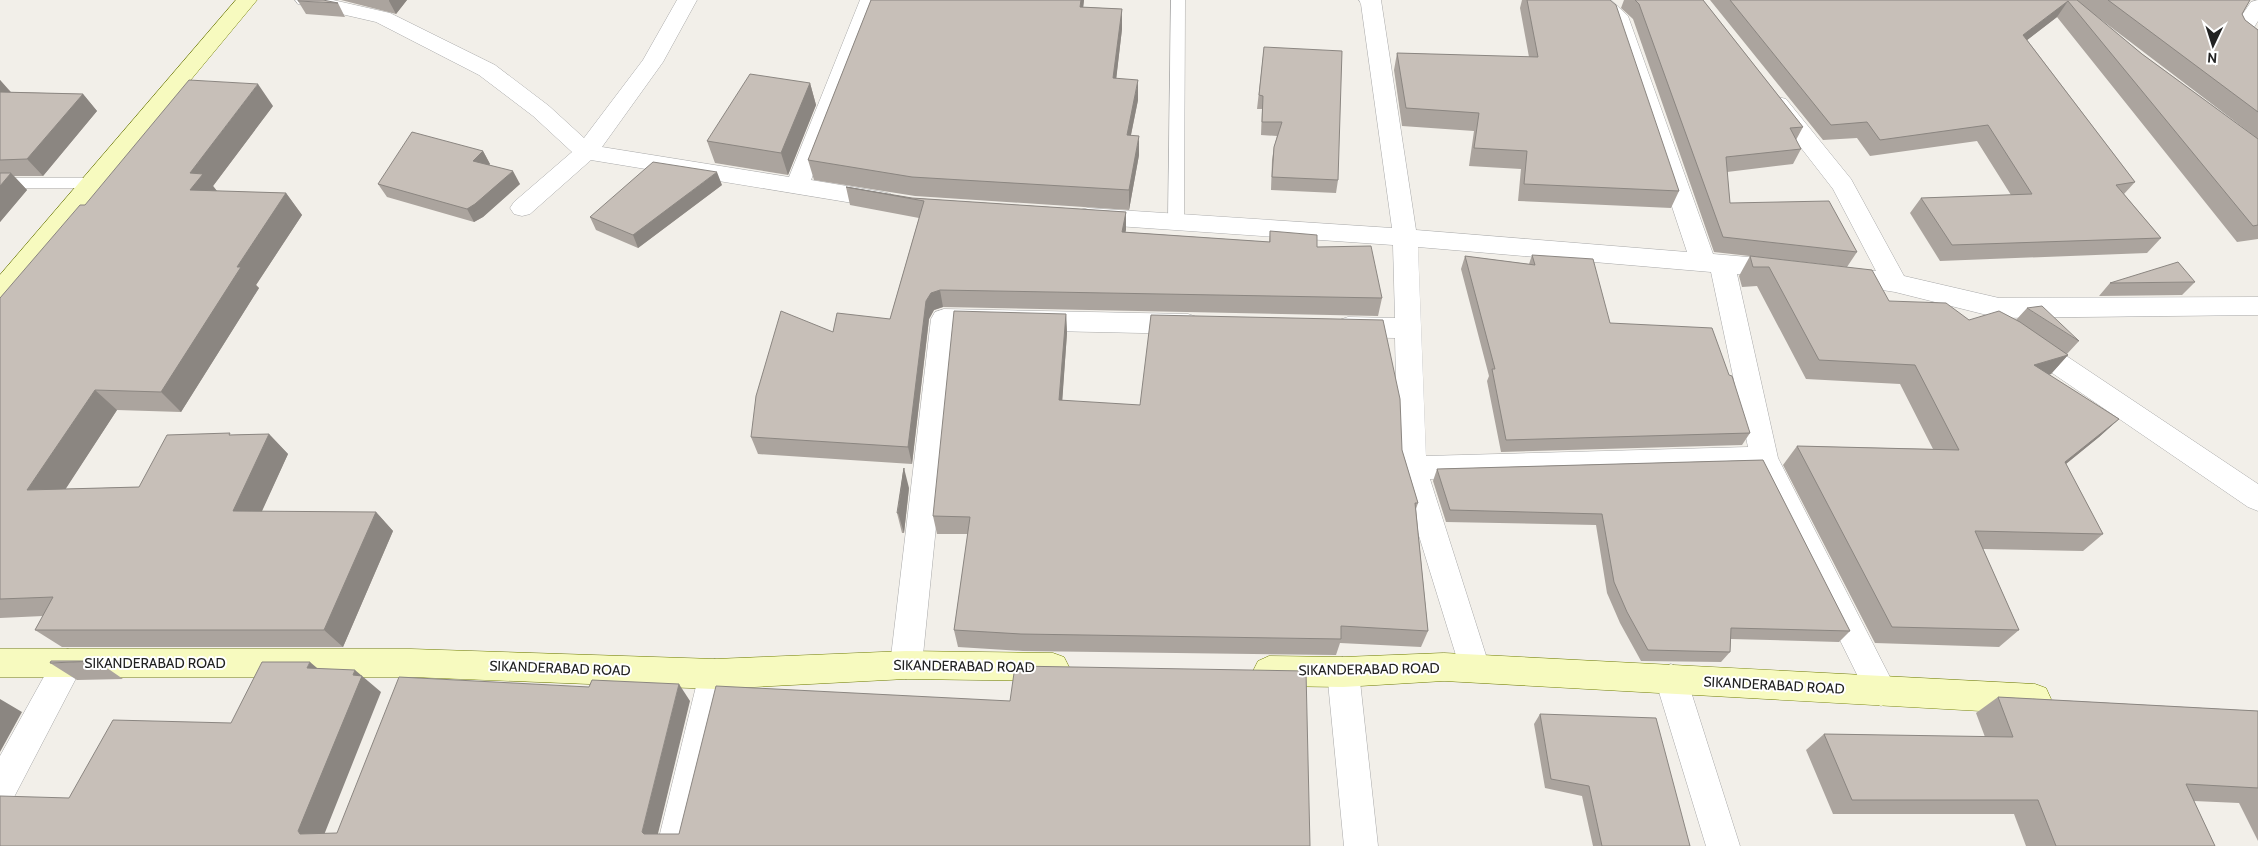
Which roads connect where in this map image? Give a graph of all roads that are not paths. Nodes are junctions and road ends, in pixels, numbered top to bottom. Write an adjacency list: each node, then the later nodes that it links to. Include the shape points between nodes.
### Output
1 (247, 0): 13 (street)
2 (305, 0): 11 (street, via 383,17 487,70 542,111)
3 (687, 0): 11 (street, via 652,62)
4 (870, 0): 14 (street)
5 (1178, 0): 18 (lane)
6 (1369, 0): 19 (street)
7 (1599, 0): 20 (street, via 1621,20)
8 (2258, 6): 9 (street, via 2241,31)
9 (2258, 42)
10 (1763, 86): 21 (street, via 1843,185)
11 (586, 152): 14 (street); 16 (street)
12 (0, 183): 13 (lane)
13 (92, 183): 22 (street)
14 (797, 186): 15 (street)
15 (905, 204)
16 (522, 208)
17 (1070, 215): 18 (street)
18 (1176, 222): 19 (street)
19 (1405, 237): 20 (street); 27 (street)
20 (1712, 262): 21 (street); 28 (street)
21 (1895, 283): 23 (street)
22 (0, 292)
23 (1946, 296): 24 (street, via 1998,308); 30 (street, via 2012,333)
24 (2258, 306)
25 (1210, 325): 33 (street, via 944,319)
26 (1319, 327): 27 (street)
27 (1407, 328): 29 (street)
28 (1764, 458): 29 (street); 40 (street)
29 (1412, 468): 35 (street)
30 (2258, 499)
31 (0, 663): 32 (street, SIKANDERABAD ROAD)
32 (68, 663): 38 (street, SIKANDERABAD ROAD, via 406,676); 42 (street)
33 (906, 665): 34 (street, SIKANDERABAD ROAD); 38 (street, SIKANDERABAD ROAD)
34 (1084, 668)
35 (1474, 668): 37 (street, SIKANDERABAD ROAD); 39 (street, SIKANDERABAD ROAD)
36 (1243, 670): 37 (street, SIKANDERABAD ROAD)
37 (1342, 672): 44 (street)
38 (715, 674): 43 (street)
39 (1671, 679): 40 (street, SIKANDERABAD ROAD); 45 (street)
40 (1881, 691): 41 (street, SIKANDERABAD ROAD)
41 (2060, 701)
42 (0, 789)
43 (674, 846)
44 (1361, 846)
45 (1723, 846)

